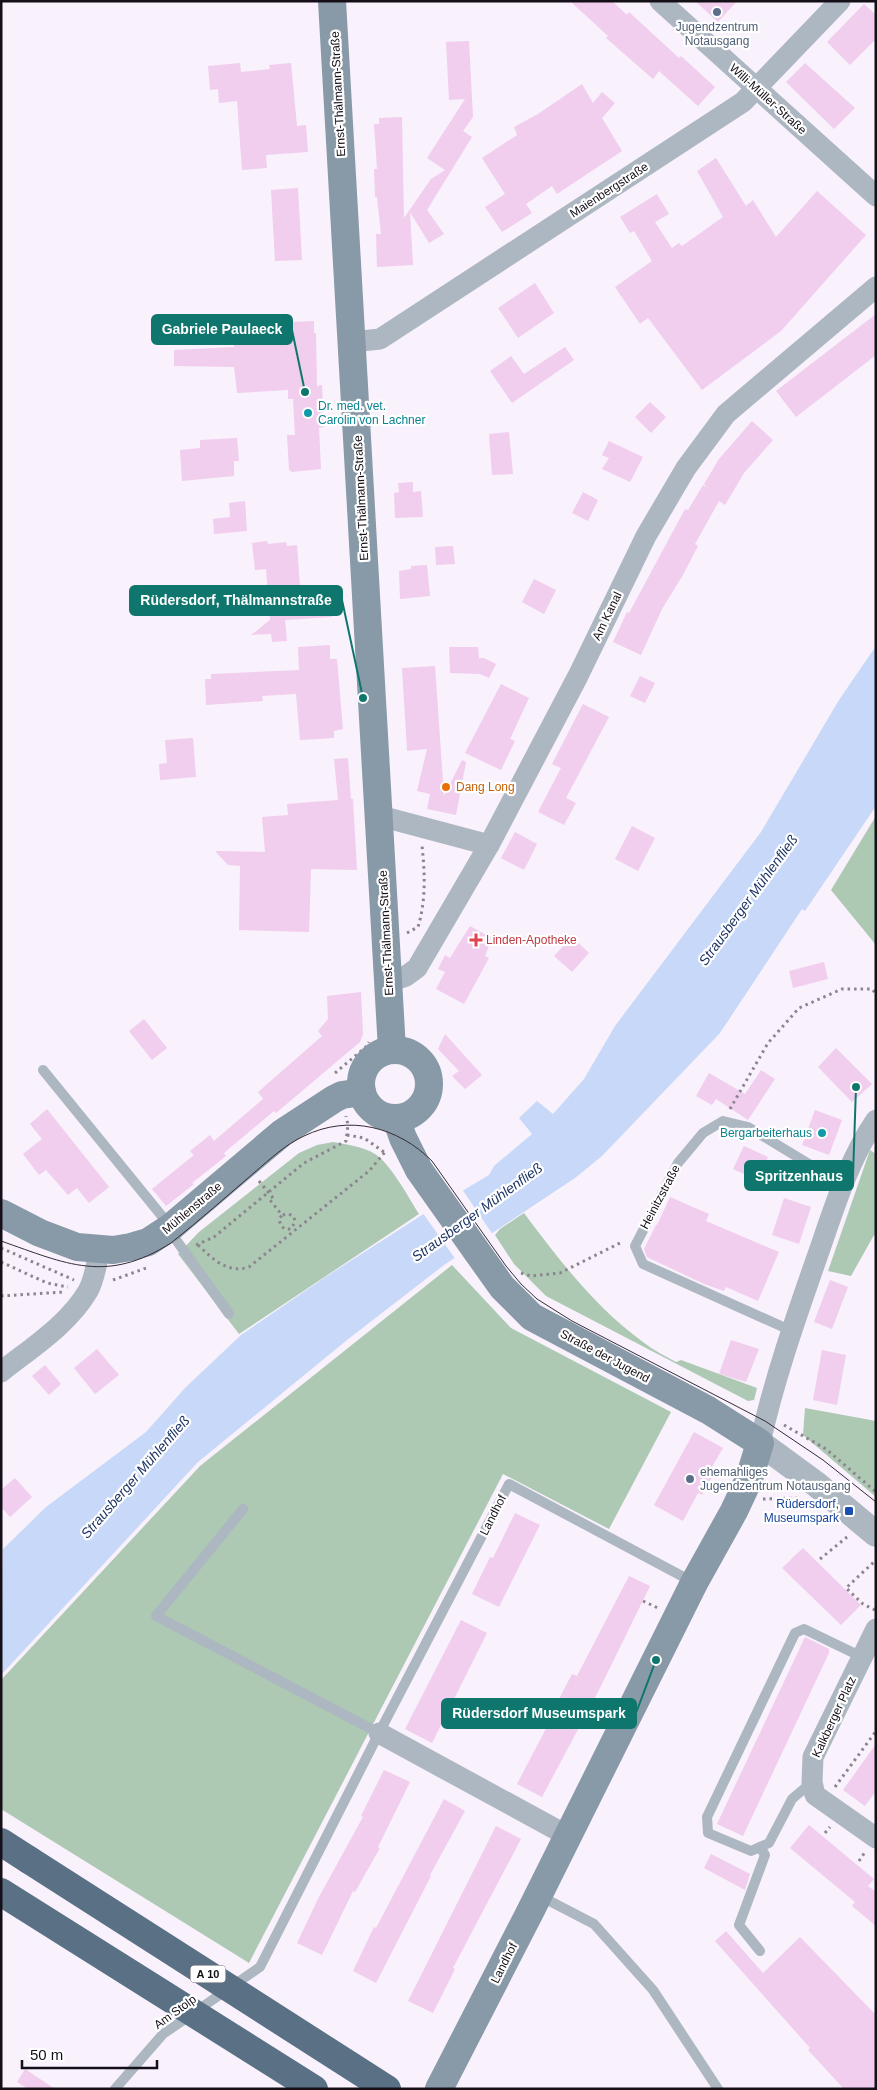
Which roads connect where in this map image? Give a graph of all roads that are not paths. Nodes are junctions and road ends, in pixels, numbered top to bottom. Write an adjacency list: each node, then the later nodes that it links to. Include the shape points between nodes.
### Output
1 (332, 1): 7 (main road, Ernst-Thälmann-Straße)
2 (660, 1): 4 (street, Willi-Müller-Straße)
3 (840, 1): 4 (street, Maienbergstraße)
4 (756, 88): 5 (street, Willi-Müller-Straße); 7 (street, Maienbergstraße, via 743,102 380,338)
5 (876, 196)
6 (876, 287): 9 (street, Am Kanal, via 726,414 686,468 646,536 578,676)
7 (352, 342): 8 (main road, Ernst-Thälmann-Straße)
8 (380, 816): 9 (street); 10 (main road, Ernst-Thälmann-Straße)
9 (489, 845): 10 (street, Am Kanal, via 417,968)
10 (389, 982): 11 (main road, Ernst-Thälmann-Straße)
11 (381, 1044): 13 (main road, via 383,1052 367,1064 361,1082); 14 (main road, via 413,1055 426,1071 428,1093 423,1102 416,1110)
12 (43, 1070): 18 (lane)
13 (362, 1092): 14 (main road, via 374,1111); 18 (main road, Mühlenstraße, via 334,1099 282,1133)
14 (396, 1118): 23 (main road, Straße der Jugend, via 416,1163 504,1274 532,1317 708,1410)
15 (876, 1120): 16 (street)
16 (842, 1184): 21 (street); 21 (lane, Heinitzstraße, via 748,1127 723,1121 703,1133 678,1162 634,1246 643,1264)
17 (1, 1214): 19 (main road, Mühlenstraße, via 40,1233)
18 (170, 1228): 19 (main road, Mühlenstraße, via 148,1242); 20 (lane)
19 (100, 1250): 22 (street, via 91,1285 85,1295 63,1322)
20 (229, 1314)
21 (792, 1331): 23 (street)
22 (1, 1372)
23 (760, 1443): 25 (street, Straße der Jugend); 26 (main road, Landhof, via 749,1479)
24 (244, 1509): 29 (lane, via 156,1616)
25 (876, 1534)
26 (694, 1583): 29 (lane, Landhof, via 510,1484); 31 (main road, Landhof)
27 (876, 1629): 28 (street, Kalkberger Platz)
28 (862, 1657): 30 (street, Kalkberger Platz, via 813,1757); 34 (lane, via 804,1629 795,1633 706,1817 708,1833 751,1851)
29 (379, 1733): 31 (street); 38 (lane, Landhof)
30 (812, 1782): 33 (street, via 815,1795); 34 (lane, via 792,1799 769,1843)
31 (568, 1836): 36 (main road, Landhof)
32 (1, 1842): 41 (highway, A 10, bridge)
33 (871, 1844)
34 (760, 1847): 37 (lane, via 765,1855 739,1925)
35 (1, 1892): 40 (highway, bridge)
36 (539, 1895): 42 (main road, Landhof); 43 (lane, via 594,1924 653,1990)
37 (760, 1951)
38 (260, 1967): 39 (lane, Am Stolp, via 162,2034)
39 (115, 2089)
40 (314, 2089)
41 (387, 2089)
42 (439, 2089)
43 (718, 2089)

